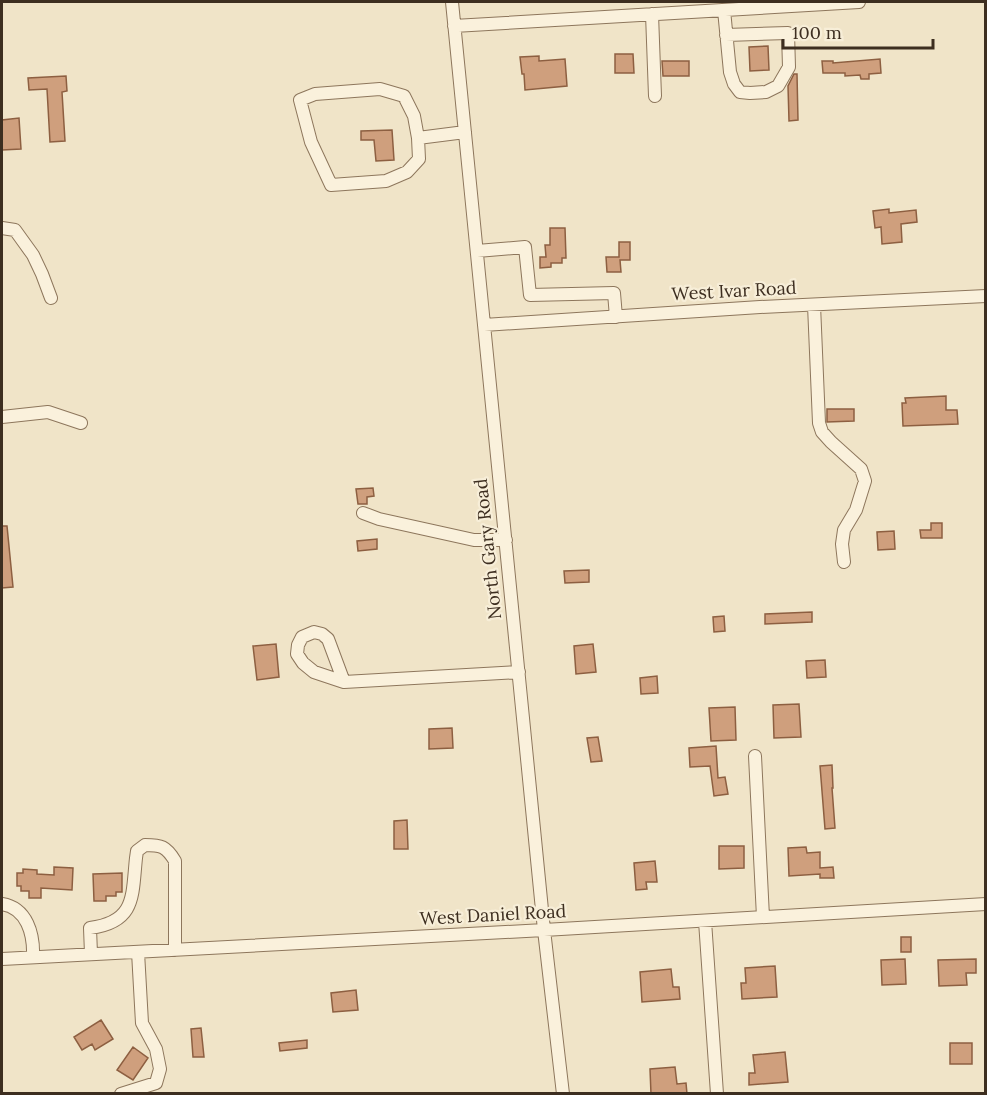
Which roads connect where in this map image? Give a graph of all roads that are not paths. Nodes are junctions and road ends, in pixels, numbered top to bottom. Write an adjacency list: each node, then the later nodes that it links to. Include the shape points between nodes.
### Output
1 (452, 2): 5 (street, North Gary Road)
2 (859, 2): 3 (street)
3 (724, 10): 4 (street); 6 (street)
4 (652, 14): 5 (street); 7 (street)
5 (454, 26): 8 (street, North Gary Road)
6 (726, 35): 6 (street, via 788,33 789,67 778,86 766,92 740,92 730,72)
7 (655, 96)
8 (465, 132): 9 (street); 11 (street, North Gary Road)
9 (417, 138): 9 (street, via 414,116 404,96 380,89 315,94 300,100 311,142 331,186 386,181 407,172 419,159)
10 (2, 228): 13 (street, via 15,230 33,255)
11 (477, 251): 15 (street, via 525,247 530,295 614,293); 16 (street, North Gary Road)
12 (986, 296): 14 (street, West Ivar Road)
13 (51, 298)
14 (814, 304): 15 (street, West Ivar Road); 21 (street, via 819,423 822,432 861,470 865,482 844,530)
15 (616, 316): 16 (street, West Ivar Road)
16 (484, 325): 20 (street, North Gary Road)
17 (2, 417): 18 (street, via 48,412)
18 (81, 423)
19 (363, 513): 20 (street, via 474,540)
20 (506, 540): 22 (street, North Gary Road)
21 (844, 562)
22 (519, 672): 23 (street); 29 (street, North Gary Road)
23 (344, 682): 23 (street, via 314,672 303,663 297,654 302,637 314,632 328,639)
24 (755, 756): 27 (street)
25 (2, 904): 33 (street, via 22,915 31,930)
26 (986, 904): 27 (street, West Daniel Road)
27 (763, 917): 28 (street, West Daniel Road)
28 (705, 921): 29 (street, West Daniel Road); 37 (street)
29 (544, 930): 30 (street, West Daniel Road); 36 (street, North Gary Road)
30 (175, 950): 31 (street, West Daniel Road); 32 (street, via 175,861 162,846 145,845 137,851 130,905 117,920 90,928)
31 (138, 952): 32 (street, West Daniel Road); 35 (street, via 141,1023 156,1049 160,1069 156,1083)
32 (91, 954): 33 (street, West Daniel Road)
33 (33, 957): 34 (street, West Daniel Road)
34 (2, 959)
35 (121, 1094)
36 (563, 1094)
37 (717, 1094)

